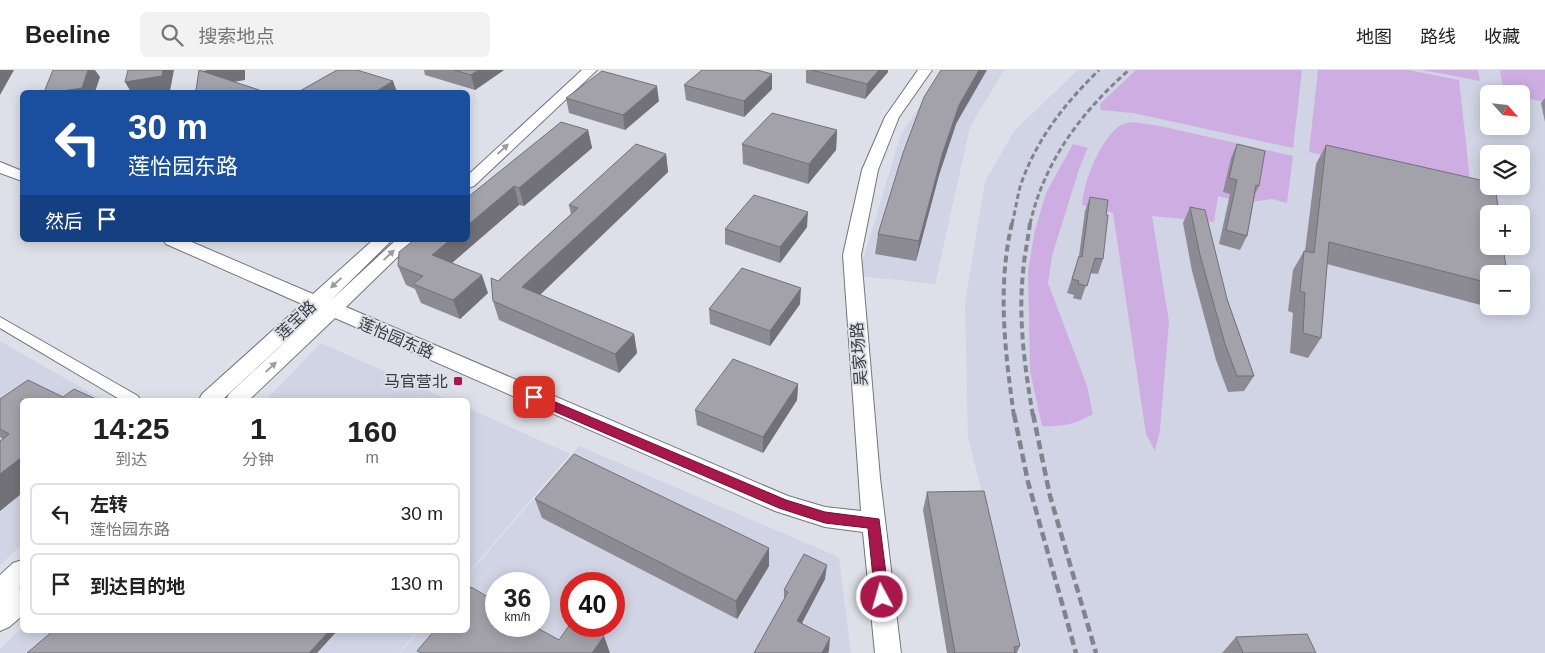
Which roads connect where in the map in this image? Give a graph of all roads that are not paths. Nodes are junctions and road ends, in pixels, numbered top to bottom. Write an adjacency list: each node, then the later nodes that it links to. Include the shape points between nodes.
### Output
1 (570, 70): 4 (street)
2 (590, 70): 7 (street, one-way to 2)
3 (925, 70): 16 (street, 吴家场路, via 892,117 870,170 852,255)
4 (470, 162)
5 (0, 167): 6 (street)
6 (20, 175)
7 (470, 180)
8 (177, 242): 11 (street, 莲怡园东路)
9 (381, 242): 11 (street, 莲宝路, one-way to 11)
10 (403, 242): 11 (street, 莲宝路, one-way to 10)
11 (323, 306): 14 (street, 莲宝路); 15 (street, 莲宝路, one-way to 11); 16 (street, 莲怡园东路, via 783,504 825,517)
12 (0, 322): 13 (street)
13 (130, 398)
14 (211, 398)
15 (238, 398)
16 (874, 523): 21 (street, 吴家场路)
17 (20, 573): 18 (street)
18 (0, 591)
19 (20, 602): 20 (street)
20 (0, 619)
21 (888, 653)

